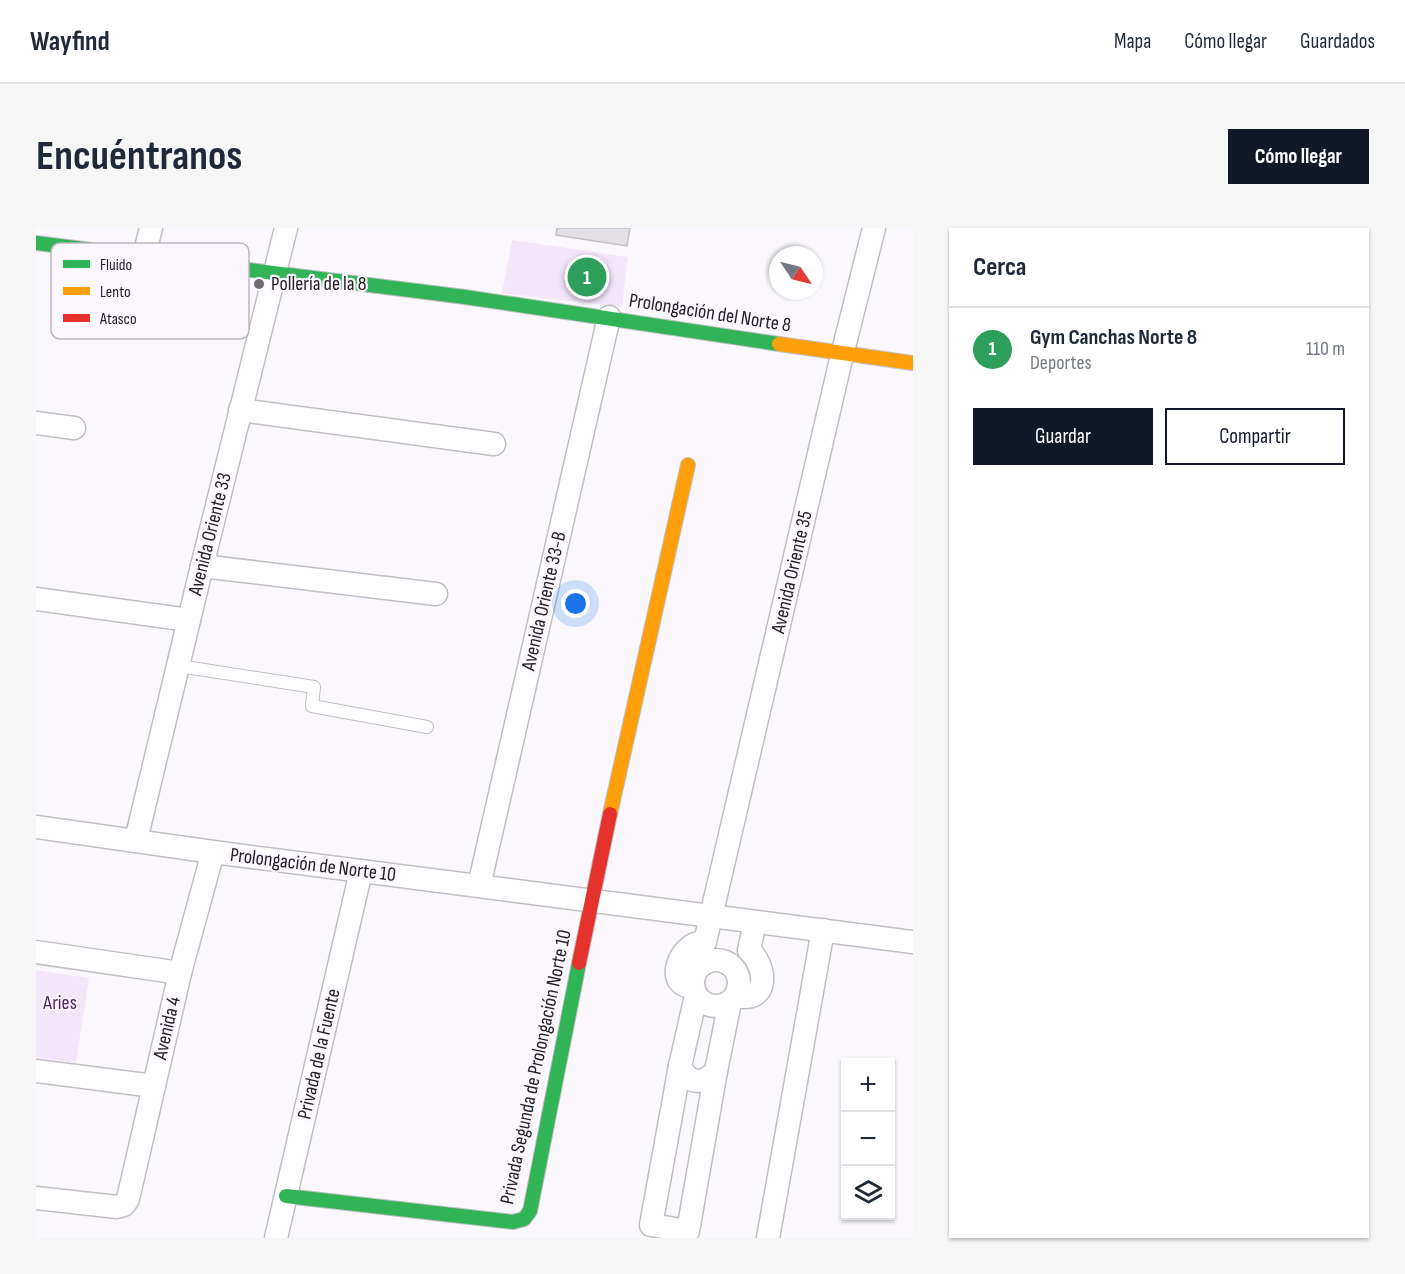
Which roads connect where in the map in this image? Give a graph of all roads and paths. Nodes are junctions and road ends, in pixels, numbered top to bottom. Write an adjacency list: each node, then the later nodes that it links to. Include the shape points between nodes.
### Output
1 (151, 228): 6 (street)
2 (286, 228): 8 (street, Avenida Oriente 33)
3 (874, 228): 10 (street, Avenida Oriente 35)
4 (41, 238): 5 (street, Prolongación del Norte 8)
5 (70, 243)
6 (147, 243)
7 (249, 269): 8 (street, Prolongación del Norte 8)
8 (275, 272): 9 (street, Prolongación del Norte 8); 12 (street, Avenida Oriente 33)
9 (609, 317): 10 (street, Prolongación del Norte 8); 27 (street, Avenida Oriente 33-B)
10 (842, 355): 11 (street, Prolongación del Norte 8); 29 (street, Avenida Oriente 35)
11 (913, 363)
12 (240, 410): 15 (street); 17 (street, Avenida Oriente 33)
13 (36, 423): 14 (street)
14 (74, 428)
15 (494, 444)
16 (688, 465): 28 (street)
17 (202, 566): 18 (street); 20 (street, Avenida Oriente 33)
18 (436, 594)
19 (36, 599): 20 (street)
20 (189, 620): 21 (street, Avenida Oriente 33)
21 (179, 666): 22 (lane, via 314,687 312,706); 24 (street, Avenida Oriente 33)
22 (428, 727)
23 (36, 827): 24 (street, Prolongación de Norte 10)
24 (136, 840): 25 (street, Prolongación de Norte 10)
25 (213, 852): 26 (street, Prolongación de Norte 10); 34 (street, Avenida 4)
26 (361, 871): 27 (street, Prolongación de Norte 10); 41 (street, Privada de la Fuente)
27 (478, 886): 28 (street, Prolongación de Norte 10)
28 (591, 900): 29 (street, Prolongación de Norte 10); 41 (street, Privada Segunda de Prolongación Norte 10, via 530,1211 524,1219 513,1222)
29 (712, 916): 30 (street, Prolongación de Norte 10); 35 (street, Avenida Oriente 35, via 705,942 686,951 676,969 678,982)
30 (755, 921): 31 (street, Prolongación de Norte 10); 36 (street, via 749,950 761,967 760,988 752,998)
31 (823, 930): 32 (street, Prolongación de Norte 10); 44 (street)
32 (913, 942)
33 (36, 952): 34 (street)
34 (180, 973): 40 (street, Avenida 4)
35 (695, 992): 36 (street, via 707,1005 715,1007); 36 (street, via 693,980 700,967 705,962 720,960 737,972 739,988); 37 (street)
36 (733, 999): 39 (street)
37 (680, 1066): 39 (street, via 684,1075 697,1082 709,1079); 39 (street, via 651,1225 688,1231)
38 (36, 1071): 40 (street)
39 (716, 1071)
40 (154, 1086): 42 (street, Avenida 4, via 124,1205)
41 (286, 1196): 43 (street, Privada de la Fuente)
42 (36, 1198)
43 (276, 1238)
44 (768, 1238)

